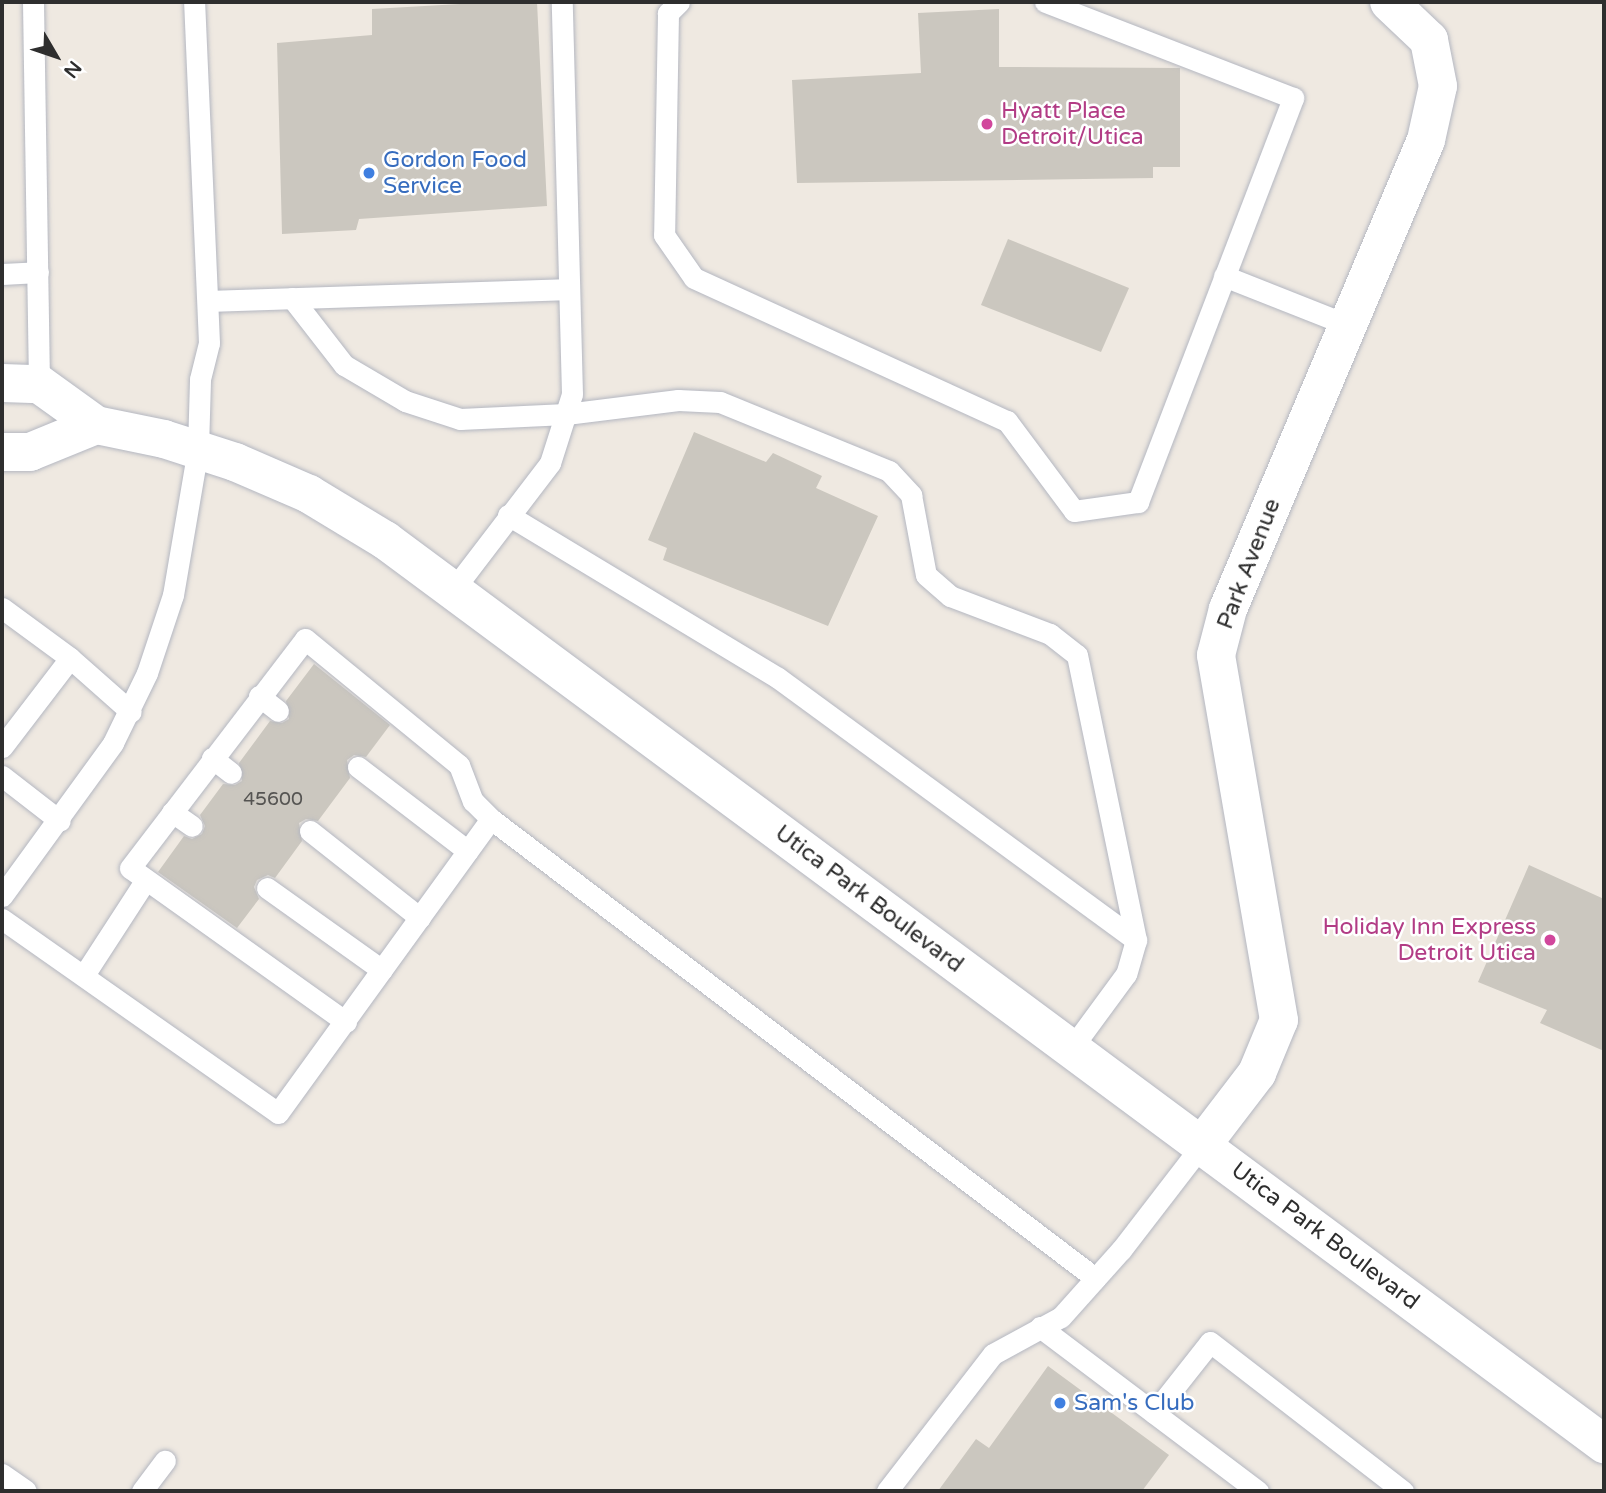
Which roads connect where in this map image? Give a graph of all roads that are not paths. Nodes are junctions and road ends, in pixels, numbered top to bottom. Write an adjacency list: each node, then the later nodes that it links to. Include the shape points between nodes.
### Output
1 (33, 2): 7 (lane)
2 (194, 2): 12 (lane)
3 (562, 2): 10 (lane)
4 (679, 2): 9 (lane, via 668,13 664,235 694,278 1007,421 1074,511 1138,502)
5 (1045, 2): 9 (lane, via 1293,98)
6 (1390, 2): 13 (street, Park Avenue, via 1429,40 1438,86 1426,139)
7 (37, 272): 8 (lane); 14 (lane)
8 (2, 274)
9 (1224, 276): 13 (lane)
10 (569, 289): 11 (lane); 15 (lane, via 572,394)
11 (292, 298): 12 (lane); 15 (lane, via 344,365 405,401 460,419)
12 (209, 301): 17 (lane)
13 (1348, 325): 47 (street, Park Avenue, via 1228,610 1216,654 1279,1020 1257,1073)
14 (20, 384): 16 (street, Utica Park Boulevard)
15 (566, 414): 19 (lane, via 550,463); 42 (lane, via 678,400 720,402 889,471 911,495 926,575 950,596 1050,634 1077,655)
16 (96, 425): 17 (street, Utica Park Boulevard); 18 (street, via 30,452)
17 (198, 448): 20 (street, Utica Park Boulevard, via 328,504); 25 (lane, via 173,595)
18 (2, 452)
19 (508, 515): 20 (lane); 42 (lane, via 778,678)
20 (453, 590): 46 (street, Utica Park Boulevard)
21 (2, 608): 22 (lane)
22 (70, 658): 25 (lane); 26 (lane)
23 (259, 696): 24 (lane); 27 (lane); 32 (lane, via 305,639 459,765 473,801)
24 (278, 711)
25 (131, 712): 33 (lane, via 93,777)
26 (2, 747)
27 (212, 758): 29 (lane); 31 (lane)
28 (358, 767): 36 (lane)
29 (231, 774)
30 (2, 776): 33 (lane)
31 (172, 812): 34 (lane); 37 (lane, via 130,868)
32 (491, 819): 36 (lane); 48 (lane)
33 (60, 821): 39 (lane)
34 (192, 826)
35 (310, 831): 40 (lane)
36 (468, 851): 40 (lane)
37 (145, 881): 44 (lane); 45 (lane)
38 (267, 888): 43 (lane)
39 (2, 896)
40 (421, 918): 43 (lane)
41 (2, 919): 44 (lane)
42 (1136, 940): 46 (lane, via 1126,974)
43 (382, 970): 45 (lane)
44 (84, 975): 45 (lane, via 278,1113)
45 (346, 1022)
46 (1071, 1049): 47 (street, Utica Park Boulevard)
47 (1202, 1145): 48 (lane); 51 (street, Utica Park Boulevard)
48 (1095, 1278): 49 (lane, via 1061,1317)
49 (1040, 1327): 50 (lane); 56 (lane, via 993,1354)
50 (1154, 1413): 57 (lane); 58 (lane, via 1210,1342)
51 (1604, 1444)
52 (165, 1461): 55 (lane)
53 (2, 1474): 54 (lane)
54 (26, 1491)
55 (142, 1491)
56 (887, 1491)
57 (1258, 1491)
58 (1403, 1491)

